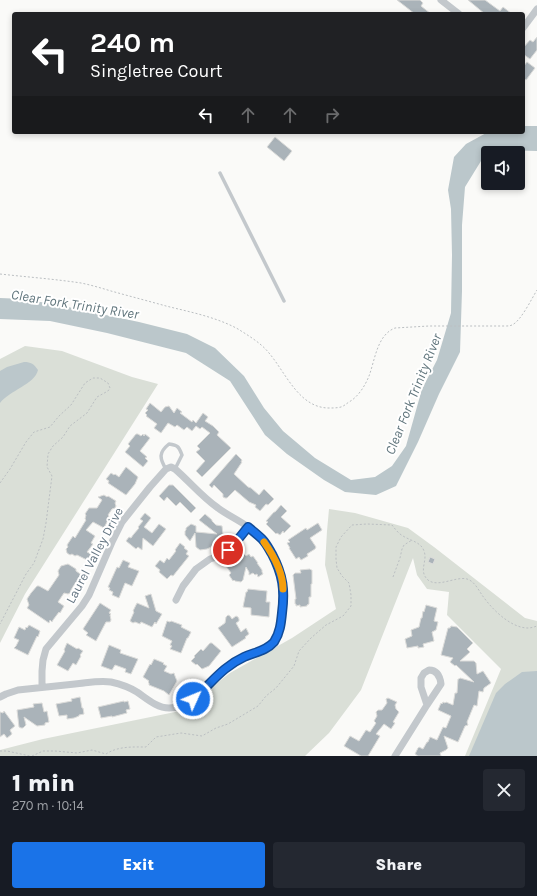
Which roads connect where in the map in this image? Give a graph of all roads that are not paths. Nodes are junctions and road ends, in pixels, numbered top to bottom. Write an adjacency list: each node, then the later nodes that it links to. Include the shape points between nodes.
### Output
1 (441, 0): 3 (street)
2 (537, 9): 4 (street)
3 (457, 12)
4 (525, 25)
5 (220, 174): 6 (lane)
6 (284, 301)
7 (166, 469): 8 (street); 8 (lane, via 161,457 164,448 169,444 175,444 180,448 182,455); 11 (street, Laurel Valley Drive, via 122,522 89,595 46,649)
8 (175, 469): 9 (street, via 218,508)
9 (248, 527): 10 (street, via 228,550 196,569 185,582); 11 (street, via 268,548 283,584 280,626 274,641 264,650 233,663 193,699 176,707 158,705 135,691 111,682)
10 (176, 600)
11 (42, 688): 12 (street, via 18,690)
12 (0, 697)
13 (427, 705): 14 (street)
14 (396, 756)

